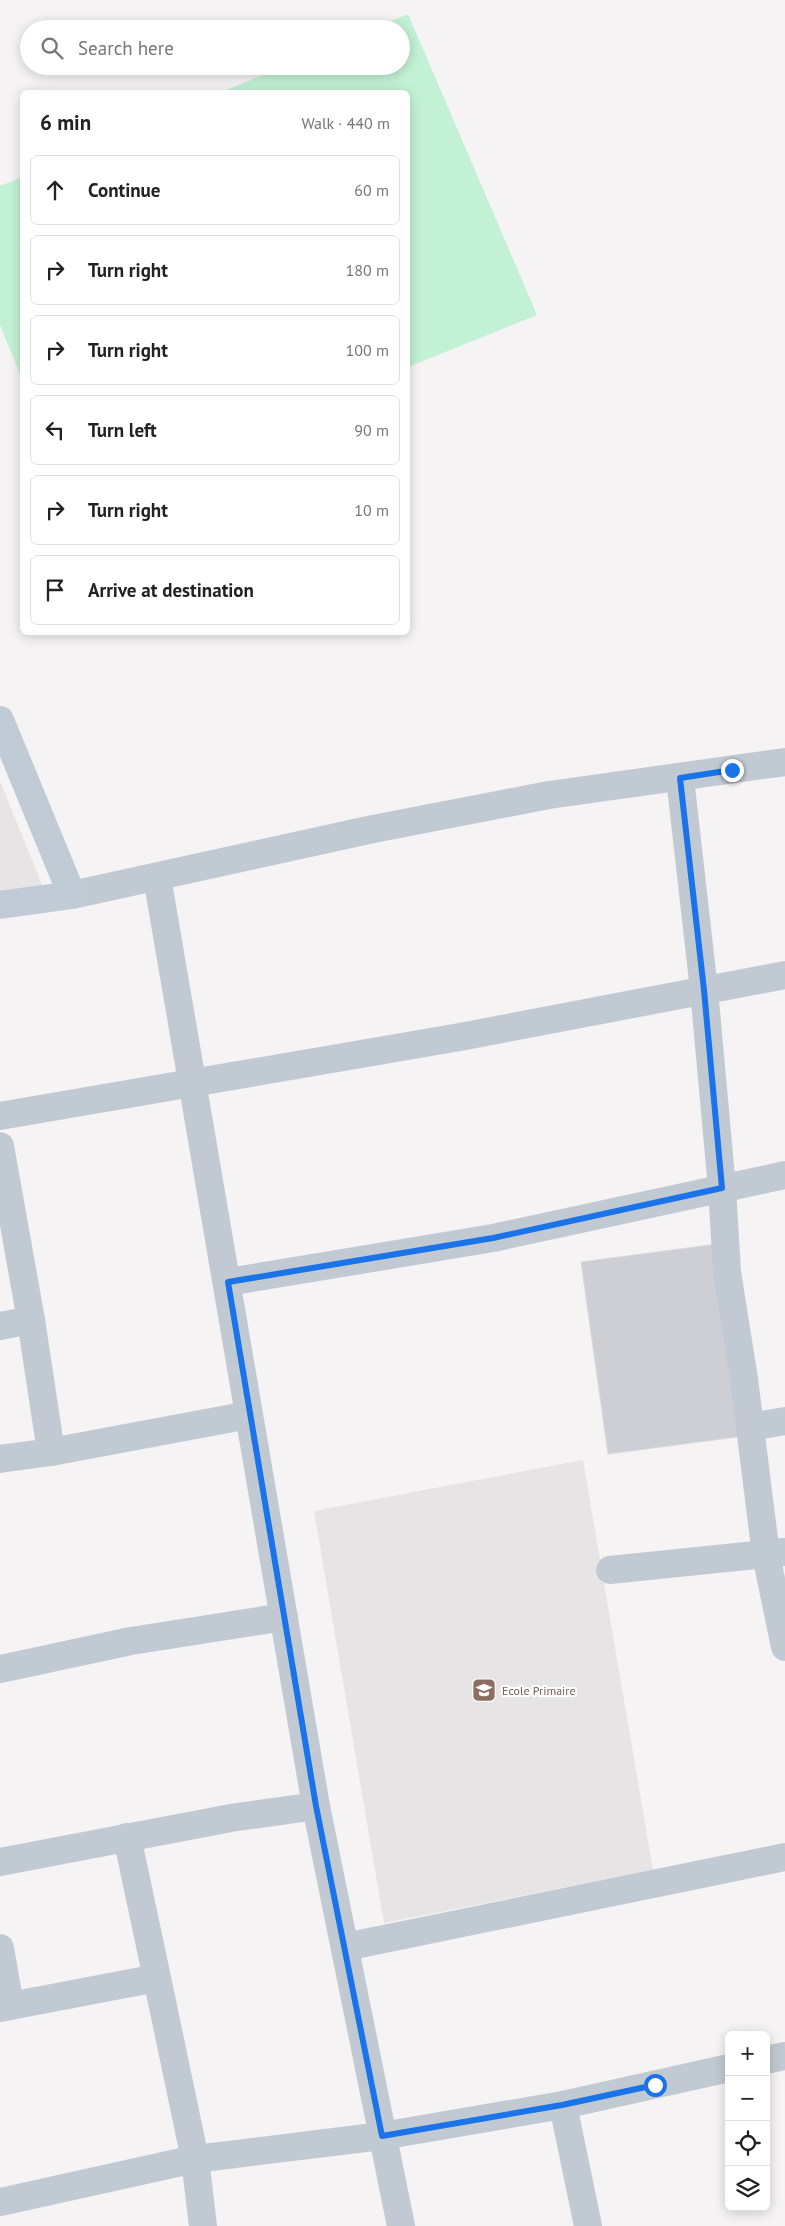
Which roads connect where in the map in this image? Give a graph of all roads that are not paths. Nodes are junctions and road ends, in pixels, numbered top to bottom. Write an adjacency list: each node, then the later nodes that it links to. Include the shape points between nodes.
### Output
1 (0, 720): 5 (street)
2 (785, 762): 3 (street)
3 (680, 778): 4 (street, via 548,794); 8 (street)
4 (157, 877): 5 (street); 9 (street)
5 (72, 895): 6 (street)
6 (0, 905)
7 (785, 975): 8 (street)
8 (704, 990): 9 (street, via 460,1038); 13 (street)
9 (192, 1084): 10 (street); 14 (street)
10 (0, 1116)
11 (0, 1146): 15 (street)
12 (785, 1175): 13 (street)
13 (722, 1188): 14 (street, via 493,1238); 19 (street, via 726,1272)
14 (228, 1282): 17 (street)
15 (31, 1320): 16 (street); 20 (street)
16 (0, 1326)
17 (249, 1415): 20 (street); 24 (street)
18 (785, 1421): 19 (street)
19 (750, 1427): 22 (street)
20 (51, 1452): 21 (street)
21 (0, 1459)
22 (776, 1553): 23 (street); 25 (street)
23 (610, 1570)
24 (284, 1618): 26 (street, via 132,1641); 27 (street)
25 (785, 1647)
26 (0, 1669)
27 (316, 1806): 28 (street); 32 (street)
28 (127, 1837): 30 (street); 33 (street)
29 (785, 1857): 32 (street)
30 (0, 1862)
31 (0, 1948): 34 (street)
32 (345, 1948): 39 (street)
33 (157, 1978): 34 (street); 40 (street)
34 (5, 2007)
35 (785, 2056): 36 (street)
36 (770, 2059)
37 (725, 2069): 38 (street)
38 (562, 2105): 39 (street); 44 (street)
39 (382, 2136): 40 (street); 43 (street)
40 (195, 2159): 41 (street); 42 (street)
41 (0, 2202)
42 (203, 2226)
43 (402, 2226)
44 (588, 2226)

